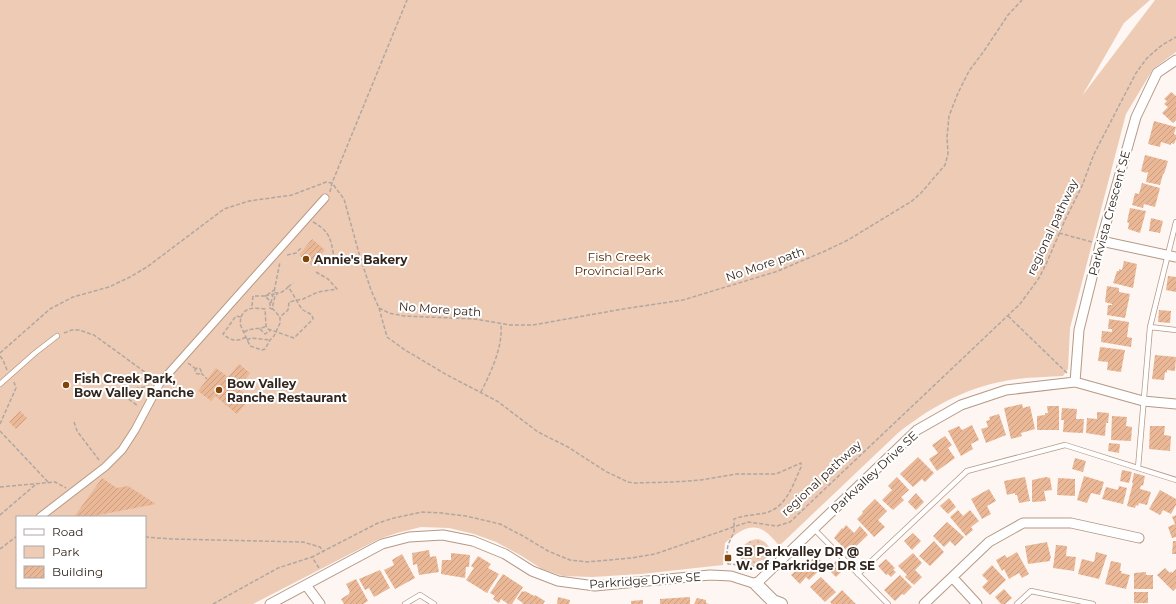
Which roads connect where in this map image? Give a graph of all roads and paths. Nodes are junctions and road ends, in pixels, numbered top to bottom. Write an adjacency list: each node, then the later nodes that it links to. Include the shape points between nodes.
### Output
1 (407, 0): 5 (path)
2 (1022, 0): 30 (path, No More path, via 1008,15 969,71 955,99 949,116 948,154 945,165 918,197 902,208 848,240 801,262 684,300 520,326)
3 (1176, 38): 9 (path, regional pathway, via 1162,45 1136,72 1094,154)
4 (1176, 60): 10 (street, Parkvista Crescent SE, via 1157,73 1136,117)
5 (332, 183): 25 (path, via 344,199 360,257); 42 (path, via 326,182 292,195 249,201 224,209 130,278 73,297 50,309)
6 (325, 198): 7 (street)
7 (309, 216): 12 (street); 13 (path, via 311,221 328,235)
8 (1176, 222): 14 (lane)
9 (1059, 233): 10 (path); 27 (path, regional pathway, via 1039,278 1020,304)
10 (1101, 242): 14 (street); 46 (street, Parkvista Crescent SE, via 1079,330)
11 (302, 247): 12 (path, via 296,253)
12 (277, 254): 18 (path, via 278,272); 47 (street)
13 (334, 257)
14 (1172, 257): 32 (lane)
15 (316, 272): 22 (path, via 328,279 337,289 318,292)
16 (293, 283): 17 (path)
17 (288, 287): 19 (path); 22 (path)
18 (274, 290): 19 (path); 20 (path); 21 (path)
19 (278, 293): 20 (path); 24 (path)
20 (272, 294): 21 (path); 24 (path)
21 (265, 296): 23 (path, via 253,296); 24 (path, via 270,301)
22 (297, 300): 29 (path, via 289,302 288,310); 36 (path, via 313,319 294,338)
23 (252, 307): 26 (path); 28 (path)
24 (270, 307): 26 (path); 29 (path)
25 (379, 308): 30 (path, No More path, via 397,316 475,319); 51 (path, via 387,337 447,375)
26 (265, 309): 31 (path)
27 (1008, 315): 46 (path); 67 (path, regional pathway, via 790,522 777,526 748,522)
28 (241, 317): 37 (path, via 240,324); 39 (path, via 236,316 223,334 234,340)
29 (280, 317): 36 (path)
30 (501, 324): 51 (path, via 498,350)
31 (266, 326): 33 (path); 34 (path)
32 (1150, 327): 35 (lane); 52 (lane)
33 (260, 328): 34 (path, via 264,334); 37 (path, via 251,328)
34 (271, 330): 36 (path)
35 (1176, 330)
36 (276, 331): 41 (path)
37 (244, 332): 39 (path)
38 (57, 336): 44 (lane); 47 (path, via 72,330 94,335)
39 (246, 337): 40 (path)
40 (247, 340): 41 (path); 41 (path, via 251,347 262,350 267,348)
41 (270, 340)
42 (0, 355): 44 (path)
43 (201, 373): 45 (path)
44 (10, 375): 48 (lane); 56 (path, via 16,388)
45 (207, 379)
46 (1075, 382): 52 (street, Parkvalley Drive SE); 68 (street, Parkvalley Drive SE, via 1006,390 961,405 917,430)
47 (160, 383): 50 (path); 54 (street)
48 (0, 384)
49 (106, 392): 50 (path)
50 (119, 392): 54 (path)
51 (481, 392): 67 (path, via 538,432 634,484 701,480 736,474 776,474 802,463 788,495 778,508 734,519)
52 (1143, 401): 53 (street, Parkvalley Drive SE); 59 (lane)
53 (1176, 404)
54 (144, 411): 58 (street, via 136,430 122,450)
55 (74, 422): 58 (path, via 77,431)
56 (0, 424)
57 (0, 431): 62 (path)
58 (105, 467): 64 (street)
59 (1138, 468): 60 (lane); 76 (lane, via 1065,445 967,470)
60 (1176, 480)
61 (36, 484): 62 (path); 63 (path); 65 (path)
62 (49, 484): 64 (path, via 55,482)
63 (0, 487)
64 (73, 491): 66 (street)
65 (0, 515)
66 (41, 516)
67 (734, 526): 73 (path, regional pathway, via 655,554 587,562 570,560 548,551 500,524 466,516 422,512 378,523); 75 (path, via 727,551 728,564 753,567)
68 (814, 529): 76 (lane); 79 (street, Parkvalley Drive SE)
69 (146, 536): 73 (path, via 303,542 320,547)
70 (16, 537): 72 (path)
71 (1139, 538): 78 (street, via 1071,523 1023,523 989,542)
72 (0, 549)
73 (324, 552): 74 (path, regional pathway)
74 (312, 557): 77 (path); 82 (path, regional pathway, via 278,568)
75 (762, 562)
76 (858, 574): 87 (lane)
77 (323, 575): 79 (street, Parkridge Drive SE, via 382,544 409,537 443,535 474,541 558,582 595,586 710,575 732,576); 80 (street, Parkridge Drive SE)
78 (953, 578): 88 (street); 89 (street)
79 (756, 584): 81 (street)
80 (306, 585): 83 (street, Parkridge Drive SE); 84 (street)
81 (776, 603)
82 (214, 604)
83 (270, 604)
84 (320, 604)
85 (405, 604): 86 (lane, via 420,595)
86 (434, 604)
87 (888, 604)
88 (924, 604)
89 (977, 604)
90 (1017, 604): 91 (lane, via 1031,591)
91 (1093, 604)

